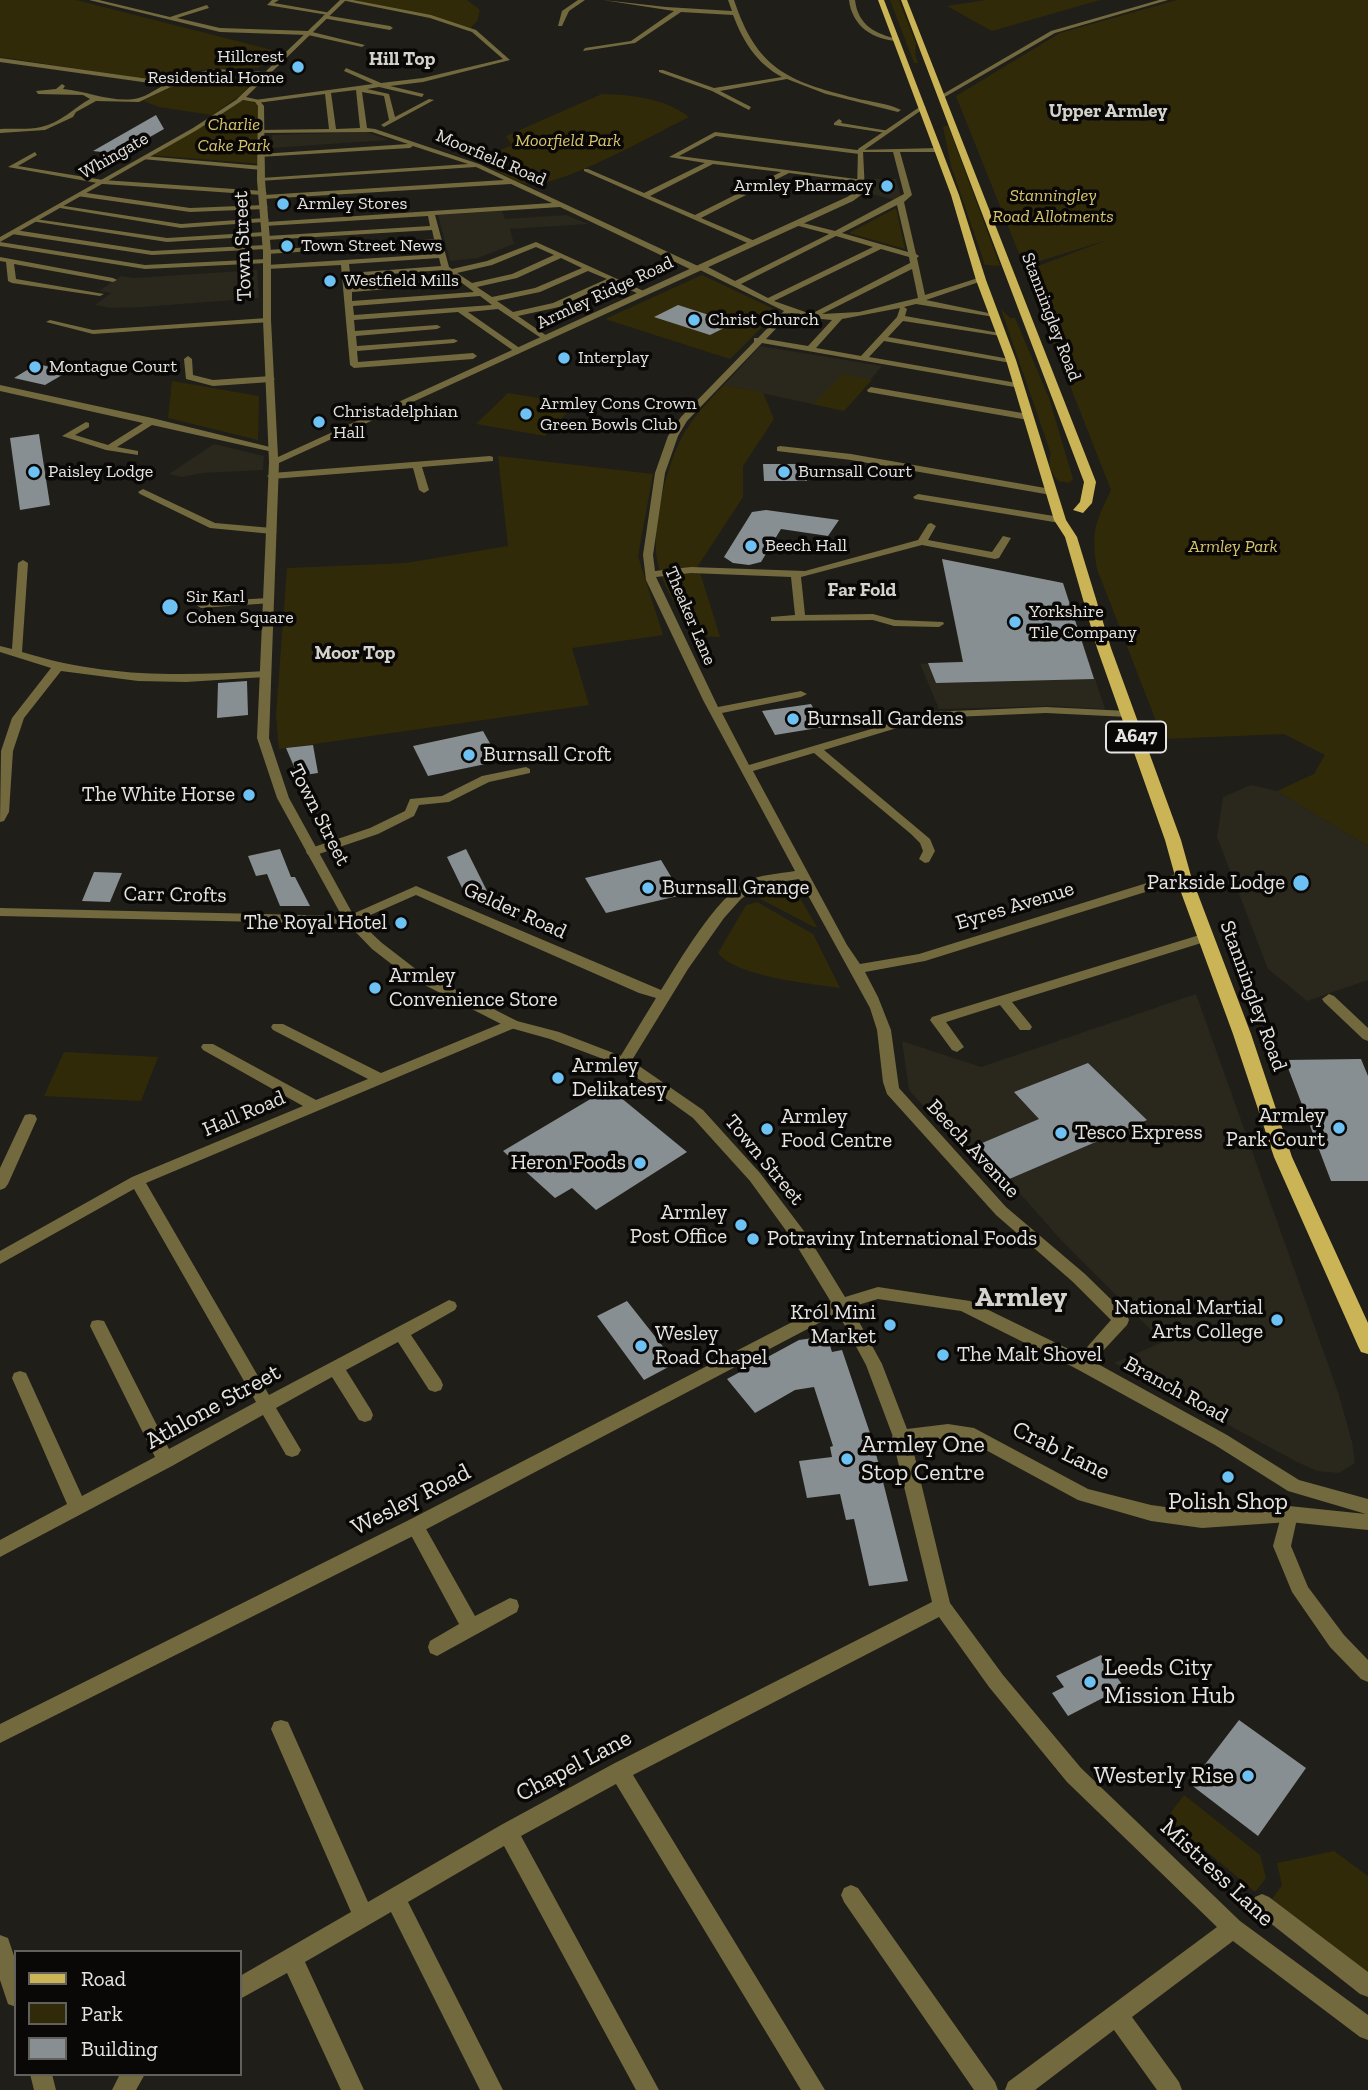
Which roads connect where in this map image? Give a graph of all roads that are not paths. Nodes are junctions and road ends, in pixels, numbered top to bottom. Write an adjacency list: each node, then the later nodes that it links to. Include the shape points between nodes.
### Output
1 (92, 0): 15 (street)
2 (276, 0): 14 (street, via 269,4)
3 (344, 0): 14 (street, Whingate); 30 (street, via 431,17 474,31 507,58 438,77)
4 (582, 0): 16 (street, via 568,7)
5 (606, 0): 12 (street)
6 (731, 0): 13 (street)
7 (852, 0): 19 (street, via 854,16 863,25 877,36)
8 (881, 0): 19 (main road, Stanningley Road / A647)
9 (904, 0): 21 (main road, Stanningley Road)
10 (1165, 0): 36 (street, via 1053,32)
11 (207, 7): 15 (street)
12 (679, 10): 13 (street); 22 (street, via 633,42)
13 (735, 13): 28 (street, via 757,55)
14 (326, 15): 17 (street); 18 (street, Whingate)
15 (167, 19): 18 (street, via 220,30)
16 (560, 25)
17 (390, 28)
18 (307, 34): 20 (street); 27 (street, Whingate)
19 (896, 40): 24 (main road, Stanningley Road / A647)
20 (362, 45)
21 (923, 49): 24 (main road, via 918,54 922,64); 36 (main road, Stanningley Road)
22 (585, 50)
23 (0, 60): 29 (street)
24 (913, 65): 41 (main road, Stanningley Road / A647)
25 (346, 71): 30 (street)
26 (661, 71): 32 (street)
27 (268, 72): 29 (street, via 201,72); 37 (street, Whingate)
28 (790, 77): 32 (street); 43 (street, via 848,99)
29 (169, 84): 38 (street, via 137,101)
30 (381, 86): 31 (street); 35 (street)
31 (359, 89): 34 (street); 46 (street, via 387,95); 48 (street)
32 (714, 90): 42 (street)
33 (38, 92): 38 (street, via 60,88)
34 (328, 93): 40 (street); 51 (street)
35 (422, 95)
36 (936, 96): 41 (main road); 44 (main road); 101 (main road, Stanningley Road, via 970,166)
37 (243, 98): 40 (street); 60 (street, Whingate)
38 (95, 99): 50 (street, via 43,133)
39 (431, 100): 46 (street)
40 (257, 101): 53 (street, Town Street)
41 (923, 107): 44 (main road, Stanningley Road / A647); 45 (street)
42 (749, 108)
43 (898, 110)
44 (927, 117): 45 (street); 55 (main road, Stanningley Road / A647)
45 (905, 119): 52 (street)
46 (392, 120): 49 (street)
47 (839, 121): 52 (street, via 836,124)
48 (364, 130): 49 (street, Moorfield Road); 51 (street, Moorfield Road)
49 (373, 130): 54 (street, Moorfield Road)
50 (0, 131)
51 (333, 131): 53 (street, Moorfield Road)
52 (886, 131): 57 (street)
53 (260, 132): 59 (street, Town Street)
54 (417, 145): 59 (street); 62 (street, Moorfield Road)
55 (939, 149): 56 (street); 100 (main road, Stanningley Road / A647)
56 (896, 150): 57 (street); 73 (street, via 908,195)
57 (860, 151): 61 (street, via 715,134 672,157); 67 (street)
58 (35, 154): 69 (street, via 11,167)
59 (261, 156): 63 (street, Town Street)
60 (144, 158): 63 (street); 69 (street, Whingate)
61 (712, 162): 65 (street); 72 (street)
62 (477, 165): 66 (street); 68 (street, Moorfield Road)
63 (262, 168): 66 (street, Town Street)
64 (586, 170): 72 (street)
65 (787, 172): 67 (street); 78 (street)
66 (261, 180): 71 (street, Town Street)
67 (860, 180): 81 (street, Armley Ridge Road, via 861,192)
68 (514, 181): 71 (street); 74 (street, Moorfield Road)
69 (103, 182): 70 (street, Whingate); 71 (street)
70 (80, 194): 75 (street, via 190,211); 76 (street, Whingate)
71 (263, 195): 75 (street, Town Street)
72 (646, 195): 78 (street)
73 (900, 201): 84 (street); 93 (street)
74 (561, 205): 77 (street); 97 (street, Moorfield Road)
75 (264, 206): 80 (street, Town Street)
76 (58, 207): 79 (street, Whingate); 80 (street, via 181,226)
77 (431, 214): 80 (street); 82 (street)
78 (696, 218): 87 (street)
79 (35, 221): 83 (street, Whingate); 89 (street)
80 (265, 222): 89 (street, Town Street)
81 (798, 223): 84 (street); 87 (street, Armley Ridge Road)
82 (435, 228): 85 (street); 89 (street)
83 (15, 232): 86 (street, Whingate); 89 (street, via 152,253)
84 (836, 234): 88 (street); 105 (street)
85 (438, 241): 89 (street); 90 (street)
86 (0, 242): 89 (street, via 145,267)
87 (752, 243): 97 (street, Armley Ridge Road)
88 (880, 246): 93 (street); 111 (street)
89 (266, 250): 95 (street); 124 (street, Town Street)
90 (442, 256): 95 (street); 98 (street)
91 (561, 256): 96 (street); 98 (street, via 536,244 489,263); 104 (street, via 514,276)
92 (0, 259): 94 (street)
93 (915, 260): 112 (street); 120 (street)
94 (10, 261): 103 (street); 108 (street, via 12,281)
95 (345, 262): 99 (street)
96 (588, 268): 102 (street); 110 (street, via 537,290)
97 (699, 268): 105 (street, Moorfield Road); 107 (street, Armley Ridge Road)
98 (448, 270): 99 (street); 104 (street)
99 (348, 275): 106 (street)
100 (985, 276): 101 (main road); 101 (main road); 112 (street, Moorfield Road); 119 (main road, Stanningley Road / A647)
101 (1010, 278): 162 (main road, Stanningley Road, via 1090,482)
102 (613, 279): 107 (street); 118 (street, via 556,305)
103 (113, 280)
104 (466, 283): 106 (street); 109 (street)
105 (737, 283): 111 (street, Moorfield Road)
106 (348, 290): 113 (street)
107 (644, 293): 129 (street, Armley Ridge Road)
108 (100, 294)
109 (481, 294): 110 (street); 113 (street)
110 (491, 300): 114 (street)
111 (770, 300): 116 (street, Moorfield Road)
112 (913, 301): 119 (street); 121 (street, Moorfield Road); 123 (street)
113 (349, 304): 122 (street)
114 (499, 307): 115 (street); 118 (street)
115 (460, 310): 117 (street); 135 (street)
116 (789, 311): 120 (street, Moorfield Road); 131 (street, Theaker Lane)
117 (420, 313): 122 (street); 126 (street)
118 (511, 315): 129 (street)
119 (994, 315): 128 (main road, Stanningley Road / A647)
120 (813, 316): 121 (street, Moorfield Road)
121 (840, 316): 134 (street)
122 (349, 318): 127 (street)
123 (901, 318): 128 (street); 130 (street)
124 (267, 320): 125 (street, via 93,332); 141 (street, Town Street)
125 (50, 322)
126 (436, 327): 127 (street); 132 (street)
127 (352, 334): 133 (street)
128 (1001, 334): 139 (main road, Stanningley Road / A647)
129 (544, 338): 135 (street, Armley Ridge Road)
130 (881, 338): 138 (street); 139 (street)
131 (757, 340): 134 (street); 166 (street, Theaker Lane, via 673,436 660,472 648,555)
132 (454, 341): 133 (street); 136 (street)
133 (352, 349): 136 (street, via 354,365)
134 (809, 350): 138 (street)
135 (518, 351): 140 (street, Armley Ridge Road)
136 (473, 356): 140 (street)
137 (188, 359): 141 (street, via 188,377 201,382)
138 (863, 359): 142 (street)
139 (1011, 360): 142 (main road, Stanningley Road / A647)
140 (485, 366): 151 (street, Armley Ridge Road)
141 (271, 379): 151 (street, Town Street)
142 (1017, 386): 145 (main road, Stanningley Road / A647)
143 (0, 388): 146 (street)
144 (871, 390): 145 (street)
145 (1028, 417): 157 (main road, Stanningley Road / A647)
146 (152, 421): 148 (street); 151 (street)
147 (86, 425): 148 (street, via 67,436)
148 (109, 448): 150 (street)
149 (780, 449): 157 (street)
150 (135, 453)
151 (273, 456): 154 (street, Town Street)
152 (490, 458): 153 (street)
153 (417, 465): 154 (street); 155 (street)
154 (272, 476): 161 (street, Town Street)
155 (424, 490)
156 (143, 492): 161 (street, via 213,526)
157 (1051, 492): 159 (main road, Stanningley Road / A647)
158 (918, 497): 159 (street)
159 (1060, 520): 162 (main road, Stanningley Road / A647)
160 (931, 526): 164 (street)
161 (272, 531): 168 (street, Town Street)
162 (1071, 537): 179 (main road, Stanningley Road / A647)
163 (1006, 538): 164 (street, via 995,556)
164 (922, 542): 167 (street)
165 (23, 563): 174 (street)
166 (651, 575): 167 (street, via 691,570); 178 (street, Theaker Lane)
167 (796, 575): 171 (street)
168 (268, 601): 169 (street); 176 (street, Town Street)
169 (201, 605)
170 (775, 618): 171 (street)
171 (800, 618): 172 (street, via 873,617)
172 (939, 624)
173 (0, 649): 174 (street)
174 (17, 653): 175 (street)
175 (58, 667): 176 (street, via 138,678); 183 (street, via 18,718 7,751)
176 (265, 674): 184 (street, Town Street, via 265,750 283,798)
177 (801, 694): 178 (street)
178 (715, 711): 181 (street, Theaker Lane)
179 (1128, 714): 180 (street, via 1046,710 942,713); 187 (main road, Stanningley Road / A647)
180 (815, 748): 181 (street); 185 (street, via 926,842 929,851)
181 (747, 769): 186 (street, Theaker Lane)
182 (526, 771): 184 (street, via 486,779 444,799 414,802 410,813 386,825)
183 (0, 818)
184 (312, 852): 189 (street, Town Street)
185 (925, 859)
186 (803, 874): 191 (street, Theaker Lane); 192 (street, via 751,884 733,898)
187 (1183, 876): 190 (main road, Stanningley Road / A647); 191 (street, Eyres Avenue, via 920,958)
188 (0, 912): 189 (street, Carr Crofts)
189 (349, 920): 192 (street, Gelder Road, via 416,890); 195 (street, Town Street, via 412,973)
190 (1206, 937): 193 (street); 212 (main road, Stanningley Road / A647, via 1283,1157)
191 (858, 969): 213 (street, Beech Avenue, via 884,1030 892,1090 1001,1211 1121,1320)
192 (666, 996): 201 (street)
193 (1002, 999): 197 (street); 200 (street, via 937,1020)
194 (1329, 999): 198 (street)
195 (512, 1024): 201 (street, Town Street); 202 (street, Hall Road)
196 (278, 1027): 202 (street)
197 (1025, 1027)
198 (1368, 1035)
199 (208, 1047): 203 (street)
200 (957, 1047)
201 (624, 1062): 208 (street, Town Street, via 698,1114 755,1177)
202 (382, 1080): 203 (street, Hall Road)
203 (317, 1107): 205 (street, Hall Road)
204 (30, 1119): 206 (street)
205 (137, 1181): 207 (street, Hall Road); 217 (street)
206 (0, 1184)
207 (0, 1258)
208 (841, 1304): 213 (street, Branch Road, via 878,1293 964,1305); 219 (street, Town Street, via 874,1364); 227 (street, Wesley Road)
209 (449, 1306): 211 (street, Athlone Street)
210 (98, 1326): 221 (street)
211 (400, 1332): 214 (street, Athlone Street); 216 (street)
212 (1368, 1346)
213 (1081, 1363): 222 (street, Branch Road)
214 (335, 1367): 217 (street, Athlone Street); 218 (street)
215 (20, 1378): 224 (street)
216 (435, 1385)
217 (266, 1406): 220 (street); 221 (street, Athlone Street)
218 (365, 1415)
219 (901, 1437): 225 (street, Crab Lane, via 948,1431 974,1435 1084,1495 1151,1513 1202,1520); 230 (street, Town Street)
220 (292, 1450)
221 (166, 1461): 224 (street, Athlone Street)
222 (1305, 1490): 223 (street, Branch Road); 225 (street, via 1299,1508)
223 (1368, 1507)
224 (78, 1508): 228 (street, Athlone Street)
225 (1289, 1514): 226 (street, Crab Lane); 233 (street, via 1282,1546 1301,1592)
226 (1368, 1522)
227 (415, 1526): 231 (street); 235 (street, Wesley Road)
228 (0, 1549)
229 (510, 1606): 231 (street)
230 (942, 1606): 236 (street, Chapel Lane); 242 (street, Mistress Lane, via 996,1681 1074,1775)
231 (471, 1627): 232 (street)
232 (437, 1647)
233 (1368, 1673)
234 (281, 1729): 241 (street)
235 (0, 1734)
236 (620, 1770): 237 (street, Chapel Lane); 253 (street)
237 (508, 1832): 239 (street, Chapel Lane); 252 (street)
238 (851, 1895): 254 (street)
239 (395, 1898): 241 (street, Chapel Lane); 251 (street)
240 (1262, 1904): 245 (street)
241 (363, 1917): 244 (street, Chapel Lane)
242 (1233, 1928): 248 (street); 249 (street, Mistress Lane)
243 (0, 1947): 247 (street)
244 (292, 1959): 246 (street, Chapel Lane); 250 (street)
245 (1368, 1986)
246 (242, 1987)
247 (14, 1990)
248 (1116, 2014): 255 (street); 256 (street)
249 (1368, 2029)
250 (353, 2090)
251 (492, 2090)
252 (648, 2090)
253 (814, 2090)
254 (987, 2090)
255 (1016, 2090)
256 (1171, 2090)

